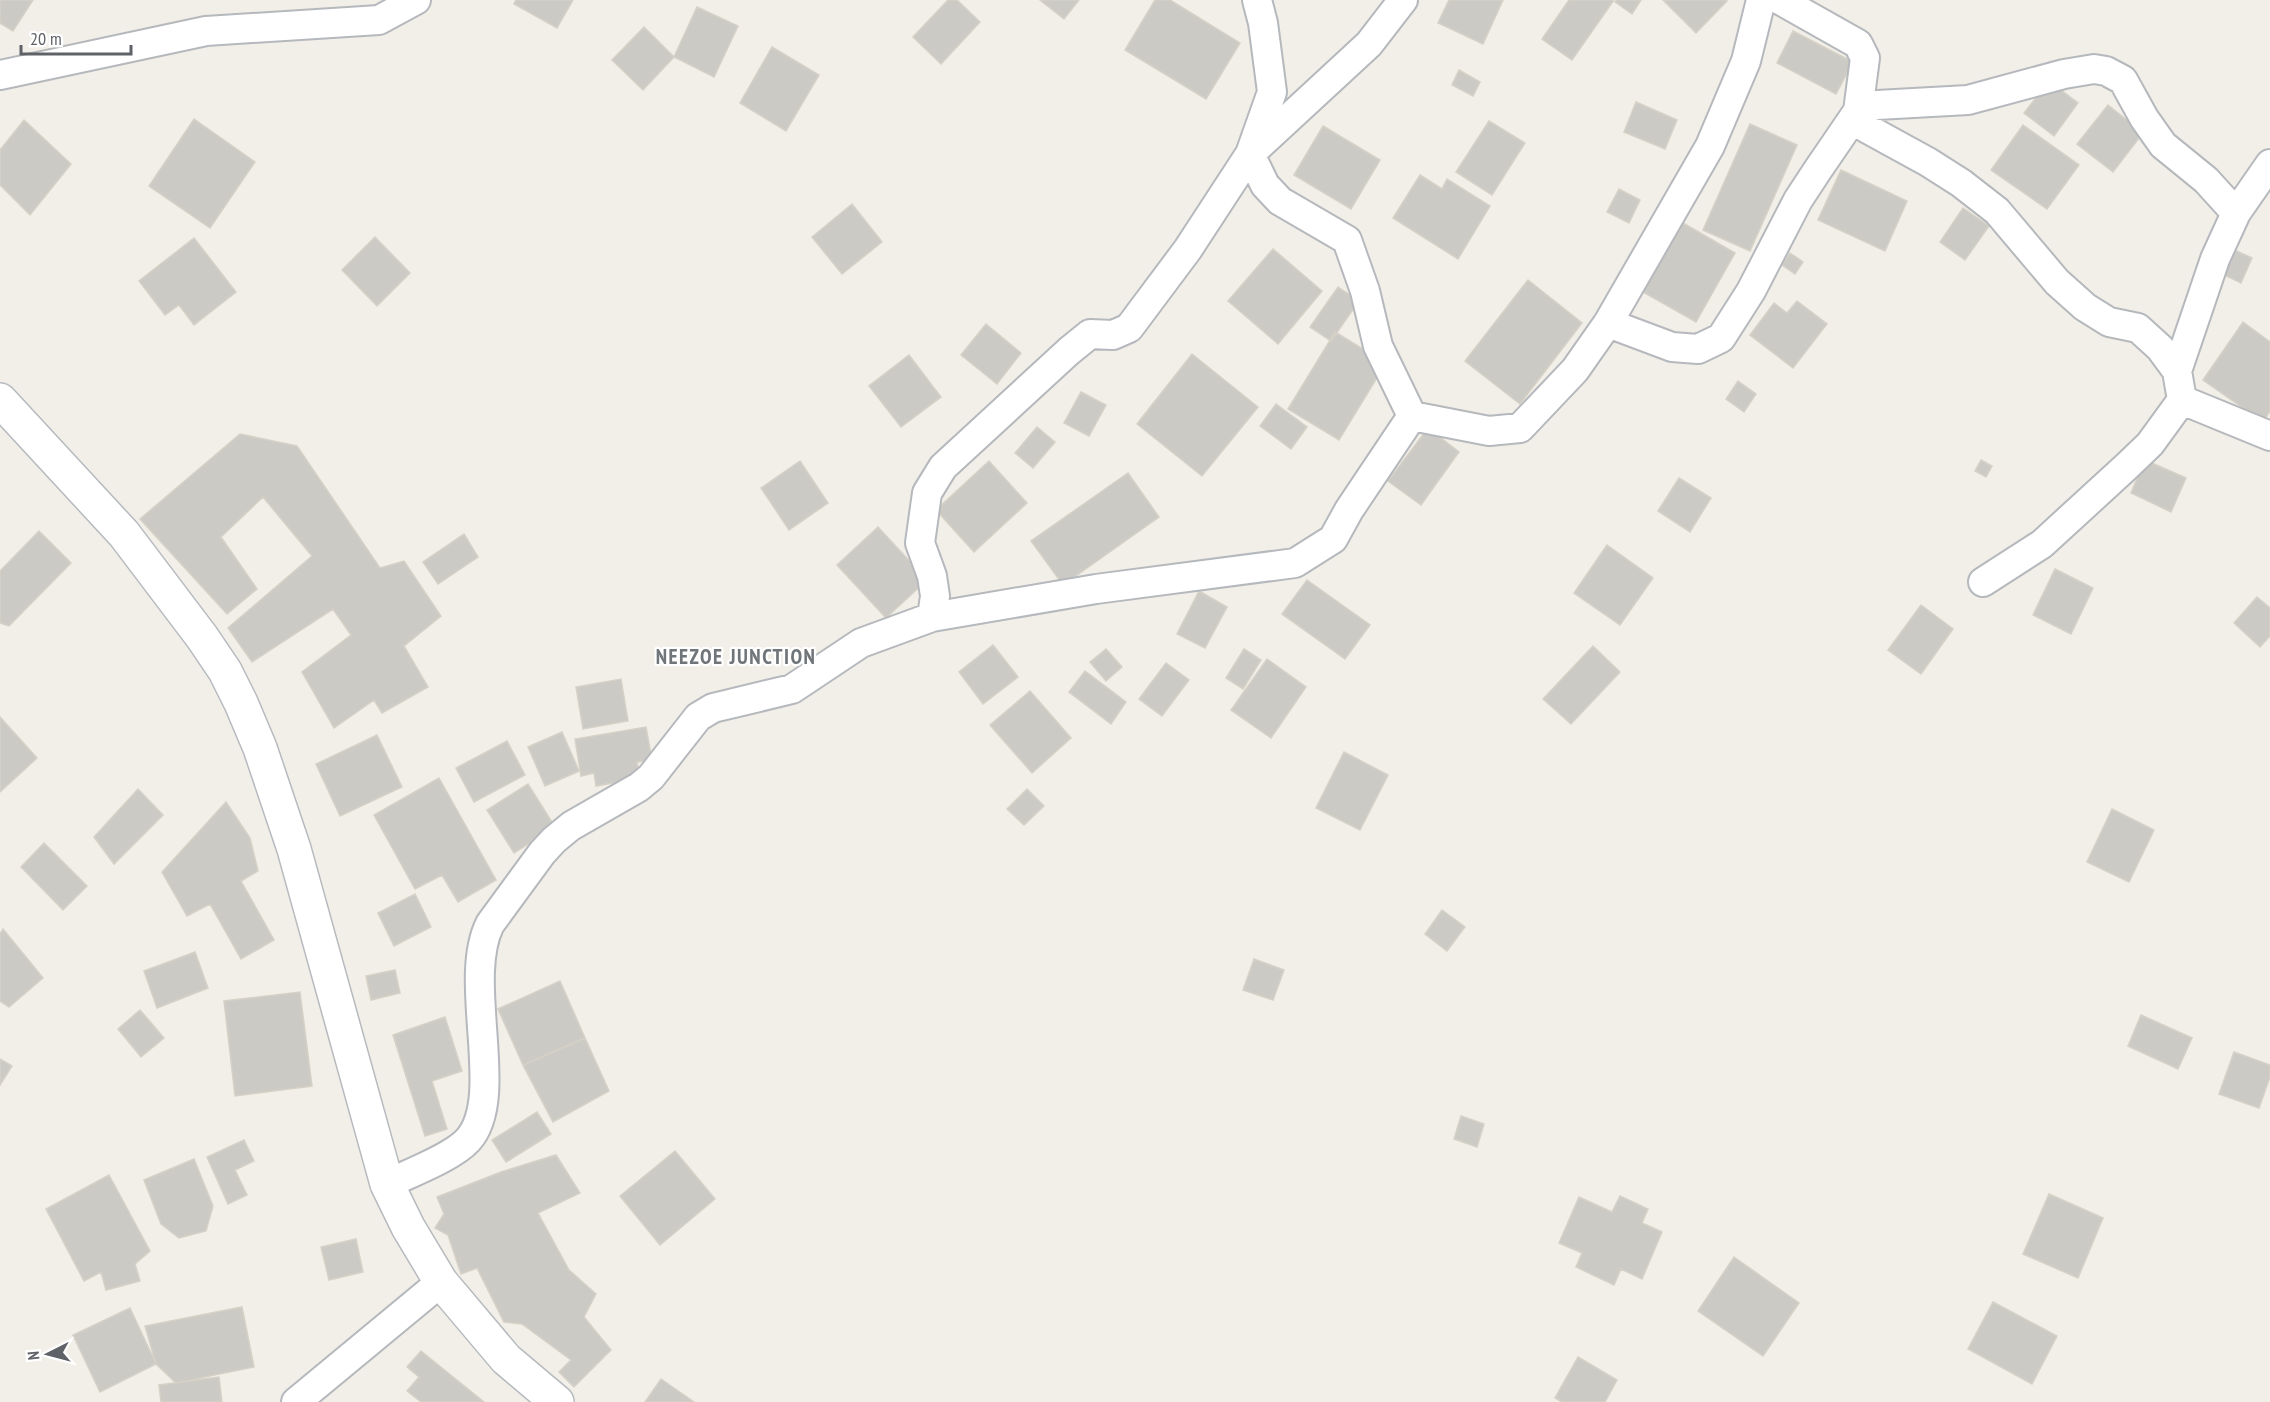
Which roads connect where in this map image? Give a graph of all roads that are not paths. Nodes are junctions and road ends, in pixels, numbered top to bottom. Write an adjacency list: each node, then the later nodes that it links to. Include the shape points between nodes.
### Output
1 (416, 0): 6 (street, via 379,20 206,31)
2 (1257, 0): 8 (street, via 1272,92)
3 (1403, 0): 8 (street, via 1369,44)
4 (1761, 0): 11 (street, via 1746,61 1710,146)
5 (1780, 0): 7 (street, via 1858,44 1865,58)
6 (0, 75)
7 (1858, 111): 10 (street, via 1877,105 1968,100 2064,74 2106,71 2123,80 2163,146 2206,180); 11 (street, via 1798,200 1751,291 1721,338 1698,349 1672,347); 12 (street, via 1866,128 1928,162 1997,211 2057,282 2085,308 2109,322 2138,328)
8 (1250, 154): 15 (street, via 1265,185 1280,201 1347,240 1378,346); 18 (street, via 1188,249 1129,328 1113,335 1090,334 943,468 927,493 920,543 932,576)
9 (2270, 164): 10 (street)
10 (2236, 213): 12 (street, via 2215,259)
11 (1608, 323): 15 (street, via 1575,370 1520,428 1488,431)
12 (2177, 371): 14 (street)
13 (0, 400): 19 (street, via 124,534 202,637 241,703 294,849)
14 (2182, 400): 16 (street); 17 (street, via 2150,444 2059,529)
15 (1412, 416): 18 (street, via 1333,539 1295,563 1096,589)
16 (2270, 436)
17 (1983, 582)
18 (932, 617): 19 (street, via 861,643 792,689 713,708 698,717 639,787 554,840 484,936 480,960 484,1096 476,1128 458,1149)
19 (387, 1184): 20 (street)
20 (441, 1282): 21 (street); 22 (street, via 506,1359)
21 (296, 1402)
22 (557, 1402)

